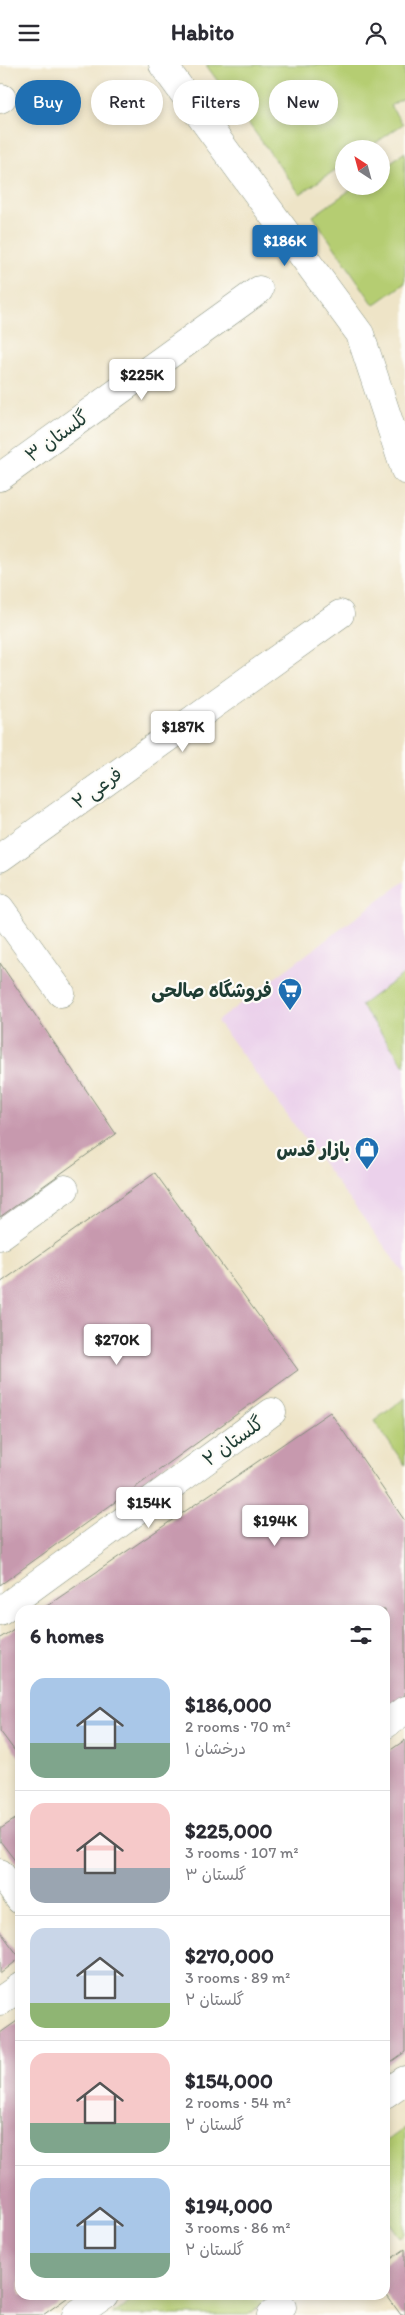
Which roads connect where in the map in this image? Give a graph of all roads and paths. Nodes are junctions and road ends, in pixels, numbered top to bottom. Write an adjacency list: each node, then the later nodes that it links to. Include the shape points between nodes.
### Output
1 (164, 65): 3 (street, via 360,334)
2 (259, 290): 4 (street, گلستان ۳)
3 (405, 470)
4 (0, 477)
5 (340, 614): 6 (street, فرعی ۲)
6 (0, 858)
7 (0, 908): 8 (street)
8 (61, 993)
9 (65, 1189): 10 (street)
10 (0, 1236)
11 (272, 1412): 12 (street, گلستان ۲)
12 (0, 1611)
13 (405, 1710): 14 (street)
14 (390, 1721)
15 (0, 1873): 16 (street)
16 (15, 1893)
17 (15, 1990): 18 (street)
18 (0, 2001)
19 (405, 2080): 20 (street)
20 (390, 2090)
21 (97, 2300): 22 (street)
22 (76, 2315)

